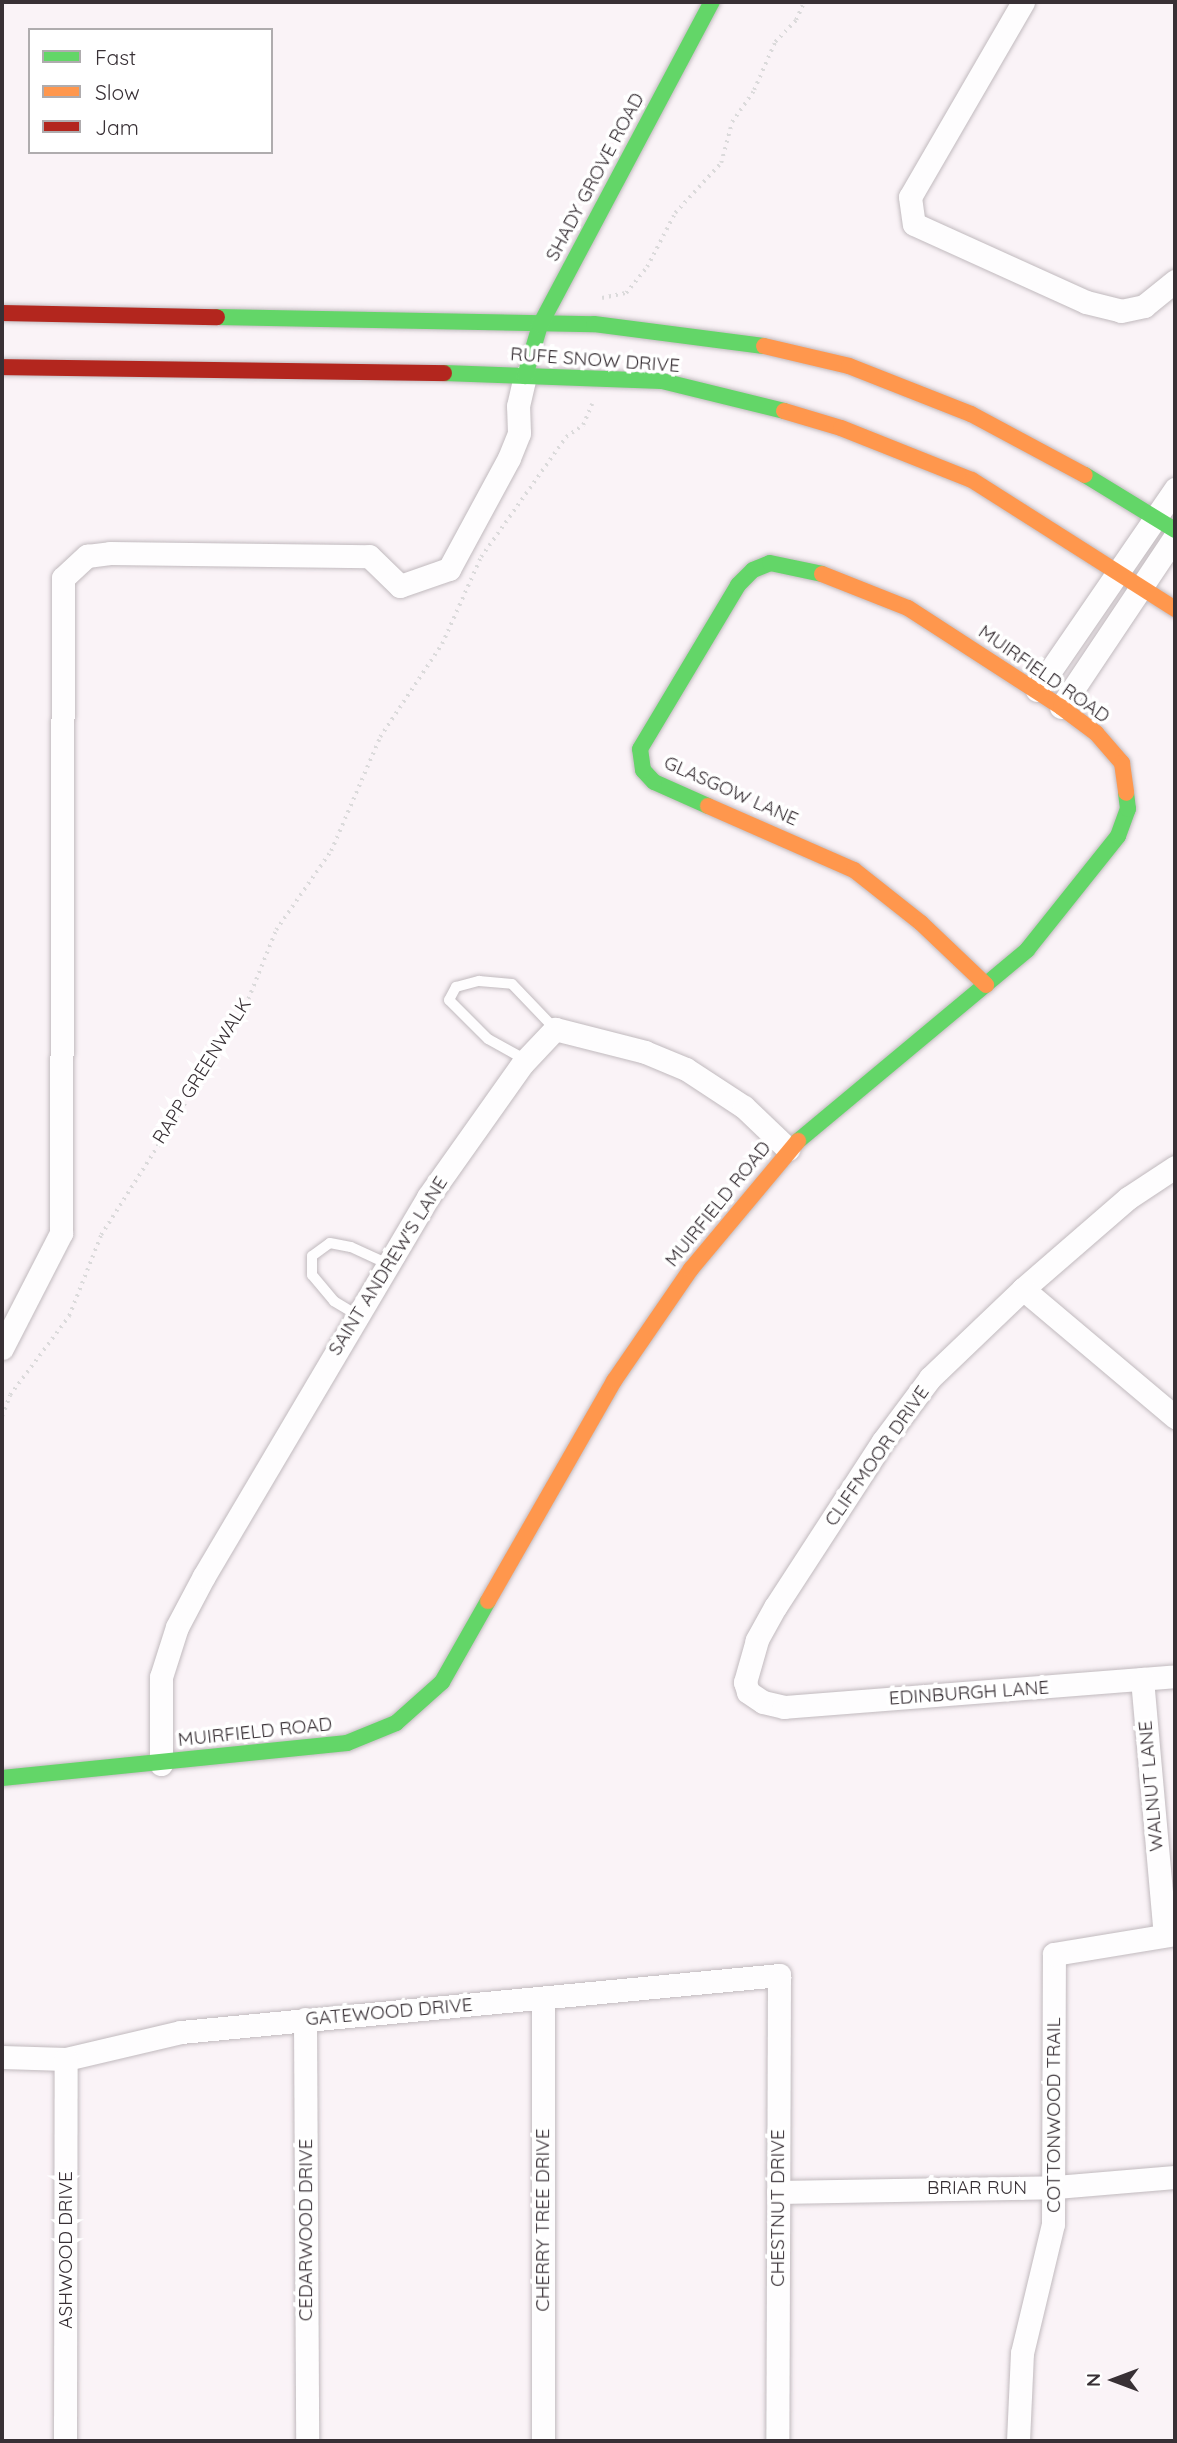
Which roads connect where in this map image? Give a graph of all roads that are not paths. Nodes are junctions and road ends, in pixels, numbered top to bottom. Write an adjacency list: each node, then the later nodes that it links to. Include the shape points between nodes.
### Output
1 (712, 2): 5 (main road, SHADY GROVE ROAD)
2 (1023, 2): 3 (street, via 910,197 915,224 1086,302 1121,311 1144,306)
3 (1175, 281)
4 (2, 313): 5 (main road, RUFE SNOW DRIVE)
5 (540, 325): 7 (main road, SHADY GROVE ROAD); 9 (main road, RUFE SNOW DRIVE, via 678,331 849,366 1042,449)
6 (2, 367): 7 (main road, RUFE SNOW DRIVE)
7 (525, 376): 13 (main road, RUFE SNOW DRIVE, via 662,382 729,395 841,428 972,480); 26 (street, via 514,446 449,569 400,586 369,556 110,552 87,556 63,578 61,1233)
8 (1175, 489): 9 (street)
9 (1155, 516): 10 (main road, RUFE SNOW DRIVE); 13 (street)
10 (1175, 530)
11 (1175, 537): 14 (street)
12 (788, 564): 16 (main road, MUIRFIELD ROAD, via 908,608); 18 (main road, GLASGOW LANE, via 770,563 753,570 738,585 640,749 643,770 653,782 854,870 921,923)
13 (1117, 572): 14 (main road, RUFE SNOW DRIVE); 16 (street)
14 (1140, 587): 15 (main road, RUFE SNOW DRIVE); 17 (street)
15 (1175, 609)
16 (1037, 690): 17 (main road, MUIRFIELD ROAD)
17 (1061, 707): 18 (main road, MUIRFIELD ROAD, via 1097,733 1122,763 1128,809 1118,836 1090,875 1027,950)
18 (986, 985): 21 (main road, MUIRFIELD ROAD)
19 (555, 1029): 20 (street, SAINT ANDREW'S LANE); 20 (lane, via 512,984 479,981 456,987 449,1000 488,1040); 21 (street, via 645,1052 687,1069 744,1107)
20 (526, 1060): 23 (street, SAINT ANDREW'S LANE, via 428,1196)
21 (788, 1149): 31 (main road, MUIRFIELD ROAD, via 691,1269 614,1381 442,1682 396,1723 347,1743)
22 (1175, 1167): 24 (street, CLIFFMOOR DRIVE, via 1128,1198)
23 (388, 1264): 25 (street, SAINT ANDREW'S LANE); 25 (lane, via 330,1243 312,1256 312,1275 334,1301)
24 (1023, 1289): 27 (street); 30 (street, CLIFFMOOR DRIVE, via 930,1378 775,1607 757,1640 745,1682 748,1692)
25 (357, 1315): 31 (street, SAINT ANDREW'S LANE, via 177,1627 161,1677)
26 (2, 1348)
27 (1175, 1418)
28 (1175, 1676): 29 (street, EDINBURGH LANE)
29 (1142, 1679): 30 (street, EDINBURGH LANE, via 784,1707); 33 (street, WALNUT LANE)
30 (763, 1702)
31 (161, 1764): 32 (main road, MUIRFIELD ROAD)
32 (2, 1778)
33 (1170, 1935): 40 (street, COTTONWOOD TRAIL, via 1054,1954)
34 (779, 1975): 35 (street, GATEWOOD DRIVE); 41 (street, CHESTNUT DRIVE)
35 (542, 1999): 36 (street, GATEWOOD DRIVE); 44 (street, CHERRY TREE DRIVE)
36 (304, 2019): 38 (street, GATEWOOD DRIVE, via 181,2032); 43 (street, CEDARWOOD DRIVE)
37 (2, 2057): 38 (street, GATEWOOD DRIVE)
38 (66, 2059): 42 (street, ASHWOOD DRIVE)
39 (1175, 2177): 40 (street, BRIAR RUN)
40 (1056, 2188): 41 (street, BRIAR RUN); 46 (street, COTTONWOOD TRAIL, via 1053,2224 1022,2353)
41 (778, 2192): 45 (street, CHESTNUT DRIVE)
42 (65, 2441)
43 (307, 2441)
44 (544, 2441)
45 (777, 2441)
46 (1018, 2441)

